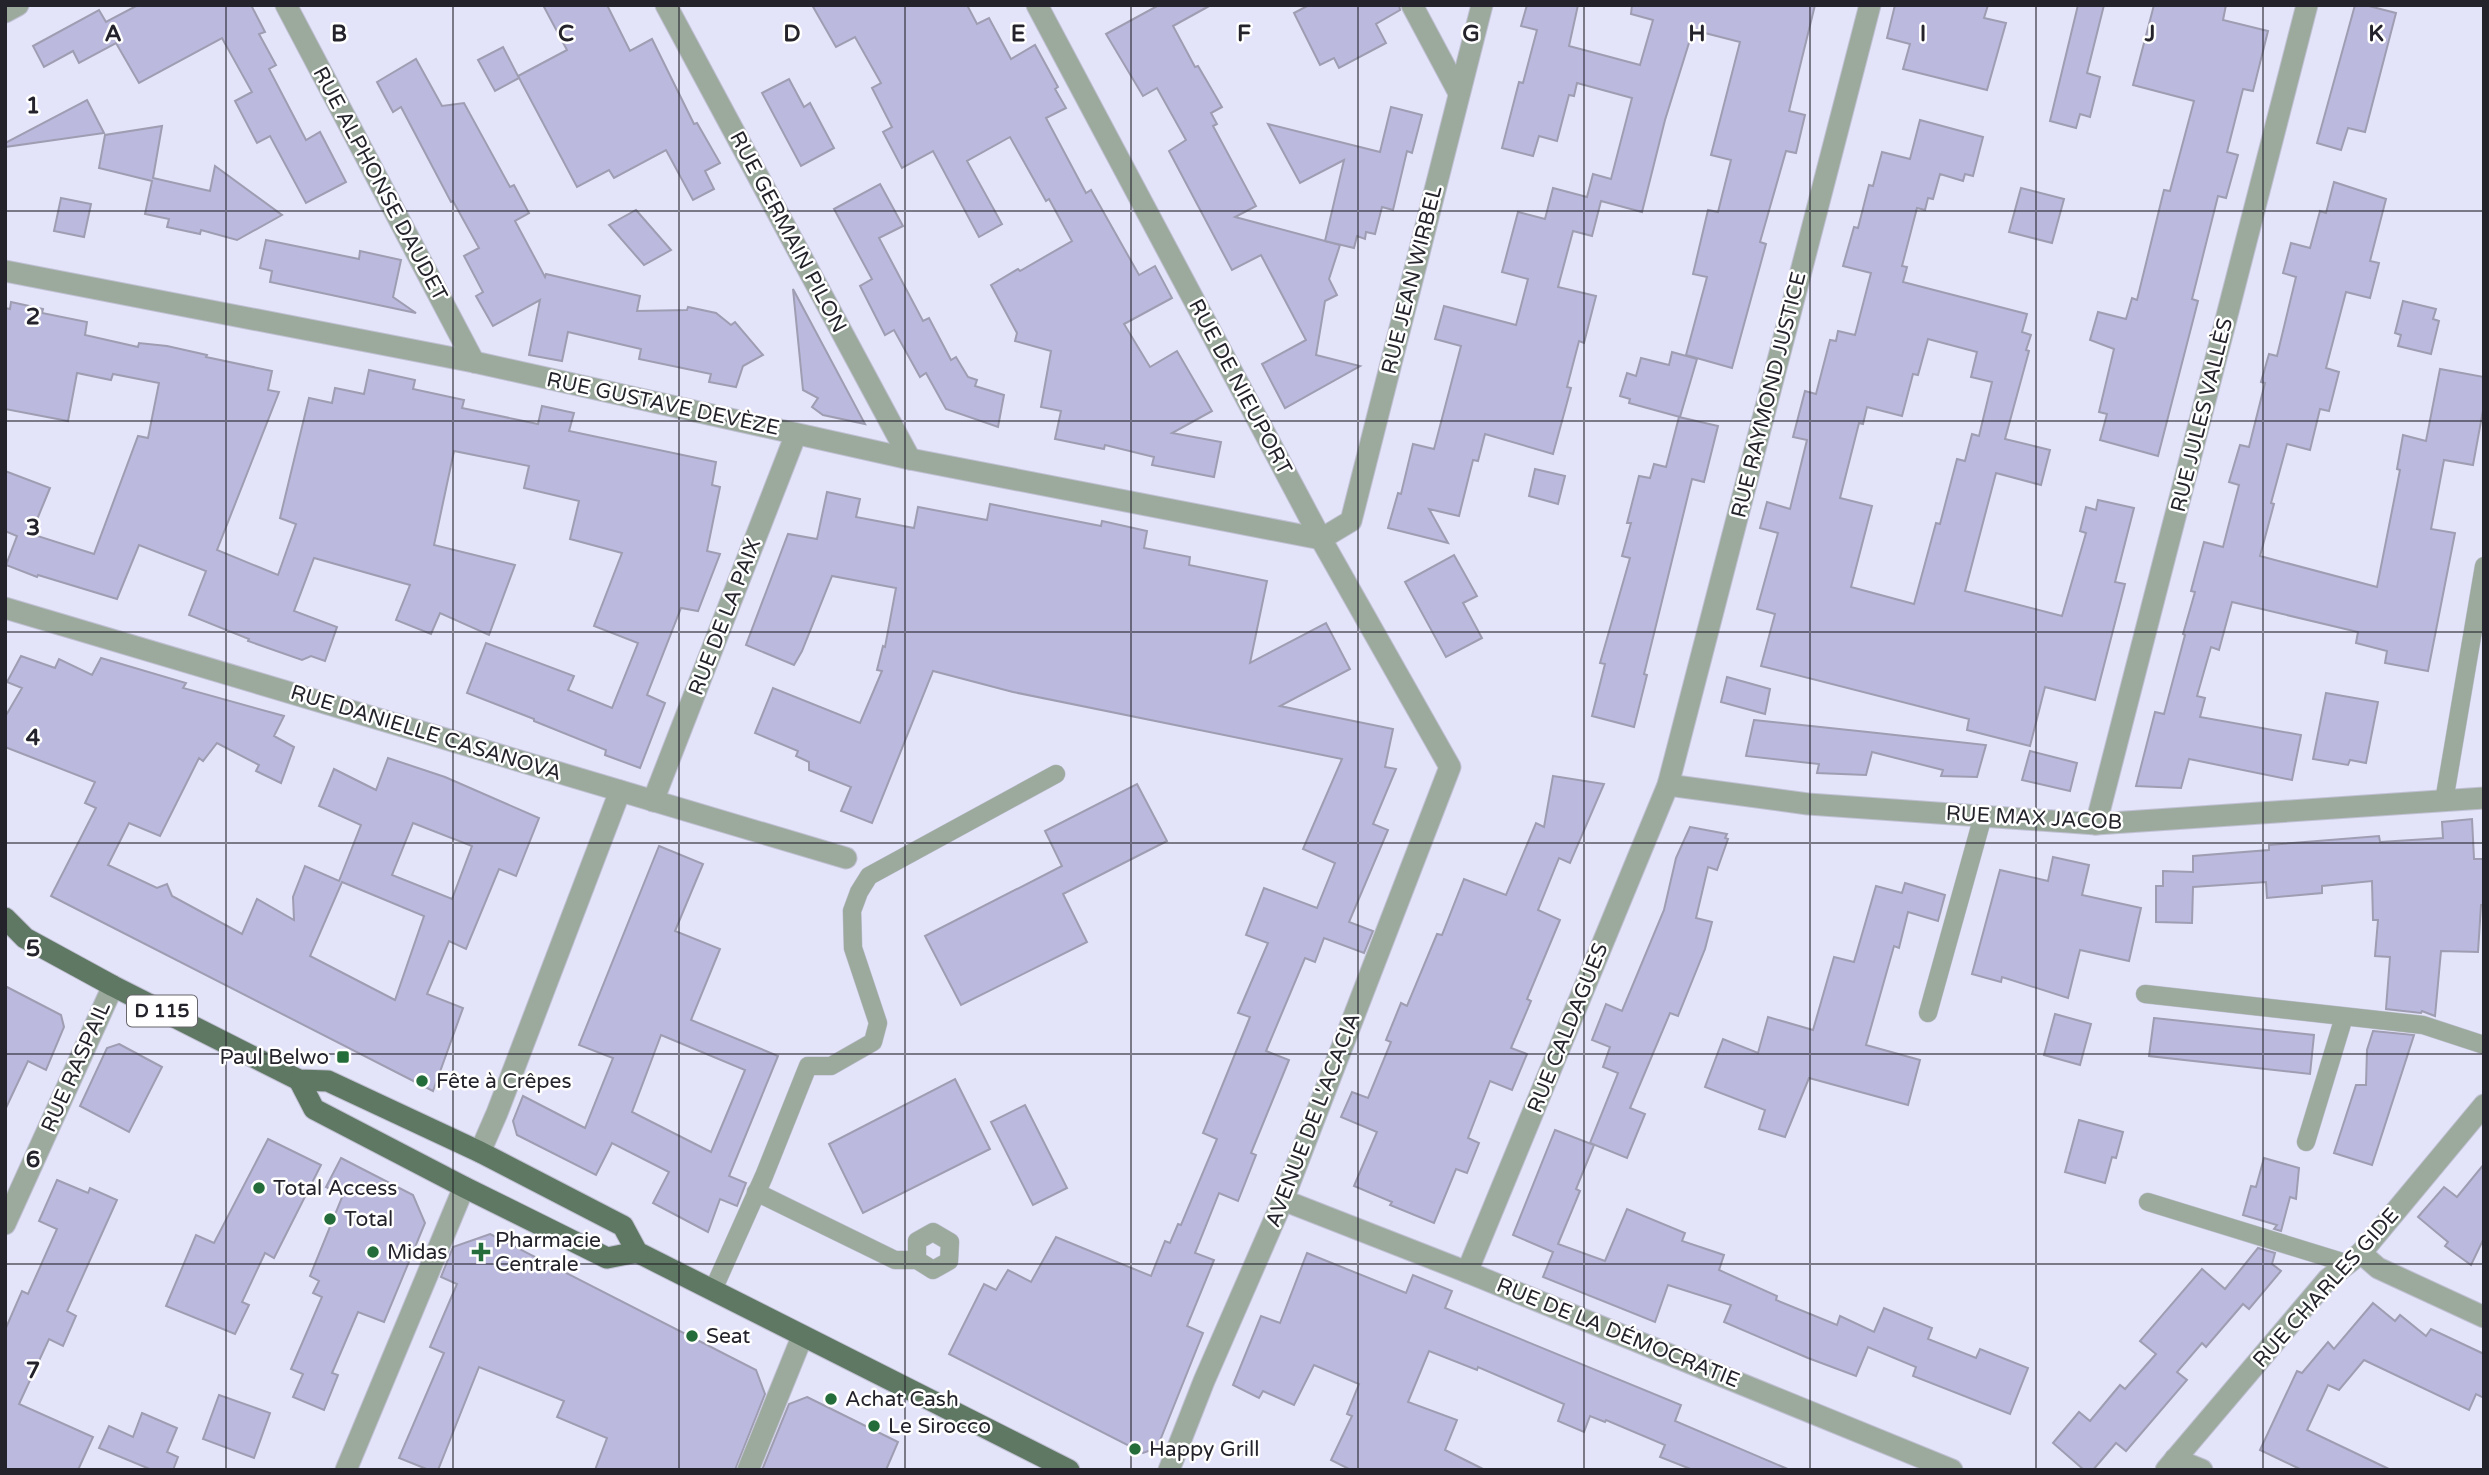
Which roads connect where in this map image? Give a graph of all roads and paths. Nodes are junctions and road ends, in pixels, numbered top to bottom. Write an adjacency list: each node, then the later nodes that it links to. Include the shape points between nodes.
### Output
1 (18, 5): 9 (street)
2 (286, 5): 12 (street, RUE ALPHONSE DAUDET)
3 (666, 5): 14 (street, RUE GERMAIN PILON)
4 (1037, 5): 15 (street, RUE DE NIEUPORT)
5 (1412, 5): 10 (street)
6 (1482, 5): 10 (street, RUE JEAN WIRBEL)
7 (1870, 5): 20 (street, RUE RAYMOND JUSTICE)
8 (2307, 5): 26 (street, RUE JULES VALLÈS)
9 (5, 12)
10 (1459, 93): 15 (street, RUE JEAN WIRBEL, via 1351,521)
11 (5, 271): 12 (street, RUE GUSTAVE DEVÈZE)
12 (474, 362): 13 (street, RUE GUSTAVE DEVÈZE)
13 (796, 434): 14 (street, RUE GUSTAVE DEVÈZE); 23 (street, RUE DE LA PAIX)
14 (910, 459): 15 (street, RUE GUSTAVE DEVÈZE)
15 (1321, 539): 18 (street, RUE DE NIEUPORT)
16 (2484, 566): 24 (lane)
17 (5, 608): 21 (street, RUE DANIELLE CASANOVA)
18 (1450, 766): 41 (street, AVENUE DE L'ACACIA)
19 (1056, 774): 40 (lane, via 869,876 852,911 853,948 877,1023 873,1042 831,1066 808,1066)
20 (1668, 785): 25 (street, RUE MAX JACOB, via 1808,804); 47 (street, RUE CALDAGUES)
21 (620, 791): 23 (street, RUE DANIELLE CASANOVA); 38 (street)
22 (2484, 798): 24 (street, RUE MAX JACOB)
23 (653, 801): 27 (street, RUE DANIELLE CASANOVA)
24 (2444, 801): 26 (street, RUE MAX JACOB)
25 (1983, 816): 26 (street, RUE MAX JACOB); 32 (lane)
26 (2096, 824)
27 (846, 858)
28 (5, 918): 29 (main road, D 115)
29 (15, 937): 30 (main road, D 115)
30 (113, 986): 35 (main road, D 115); 43 (street, RUE RASPAIL)
31 (2145, 994): 33 (lane)
32 (1928, 1013)
33 (2344, 1017): 34 (lane, via 2423,1025); 37 (lane)
34 (2484, 1045)
35 (299, 1080): 38 (main road, D 115, via 328,1081); 39 (main road, via 314,1109)
36 (2484, 1105): 45 (street, RUE CHARLES GIDE)
37 (2306, 1142)
38 (480, 1152): 39 (main road); 44 (main road, D 115, via 623,1226)
39 (464, 1187): 44 (main road, via 607,1258); 52 (street)
40 (756, 1192): 46 (lane, via 895,1261); 48 (lane)
41 (1283, 1200): 47 (street, RUE DE LA DÉMOCRATIE); 55 (street, AVENUE DE L'ACACIA)
42 (2148, 1202): 45 (lane)
43 (7, 1217)
44 (638, 1252): 48 (main road, D 115)
45 (2355, 1258): 49 (street); 51 (street, RUE CHARLES GIDE, via 2328,1279)
46 (917, 1260)
47 (1467, 1272): 56 (street, RUE DE LA DÉMOCRATIE)
48 (713, 1290): 50 (main road, D 115)
49 (2484, 1317)
50 (803, 1337): 53 (street); 54 (main road, D 115)
51 (2171, 1465): 57 (street)
52 (346, 1470)
53 (748, 1470)
54 (1069, 1470)
55 (1169, 1470)
56 (1952, 1470)
57 (2202, 1470)

